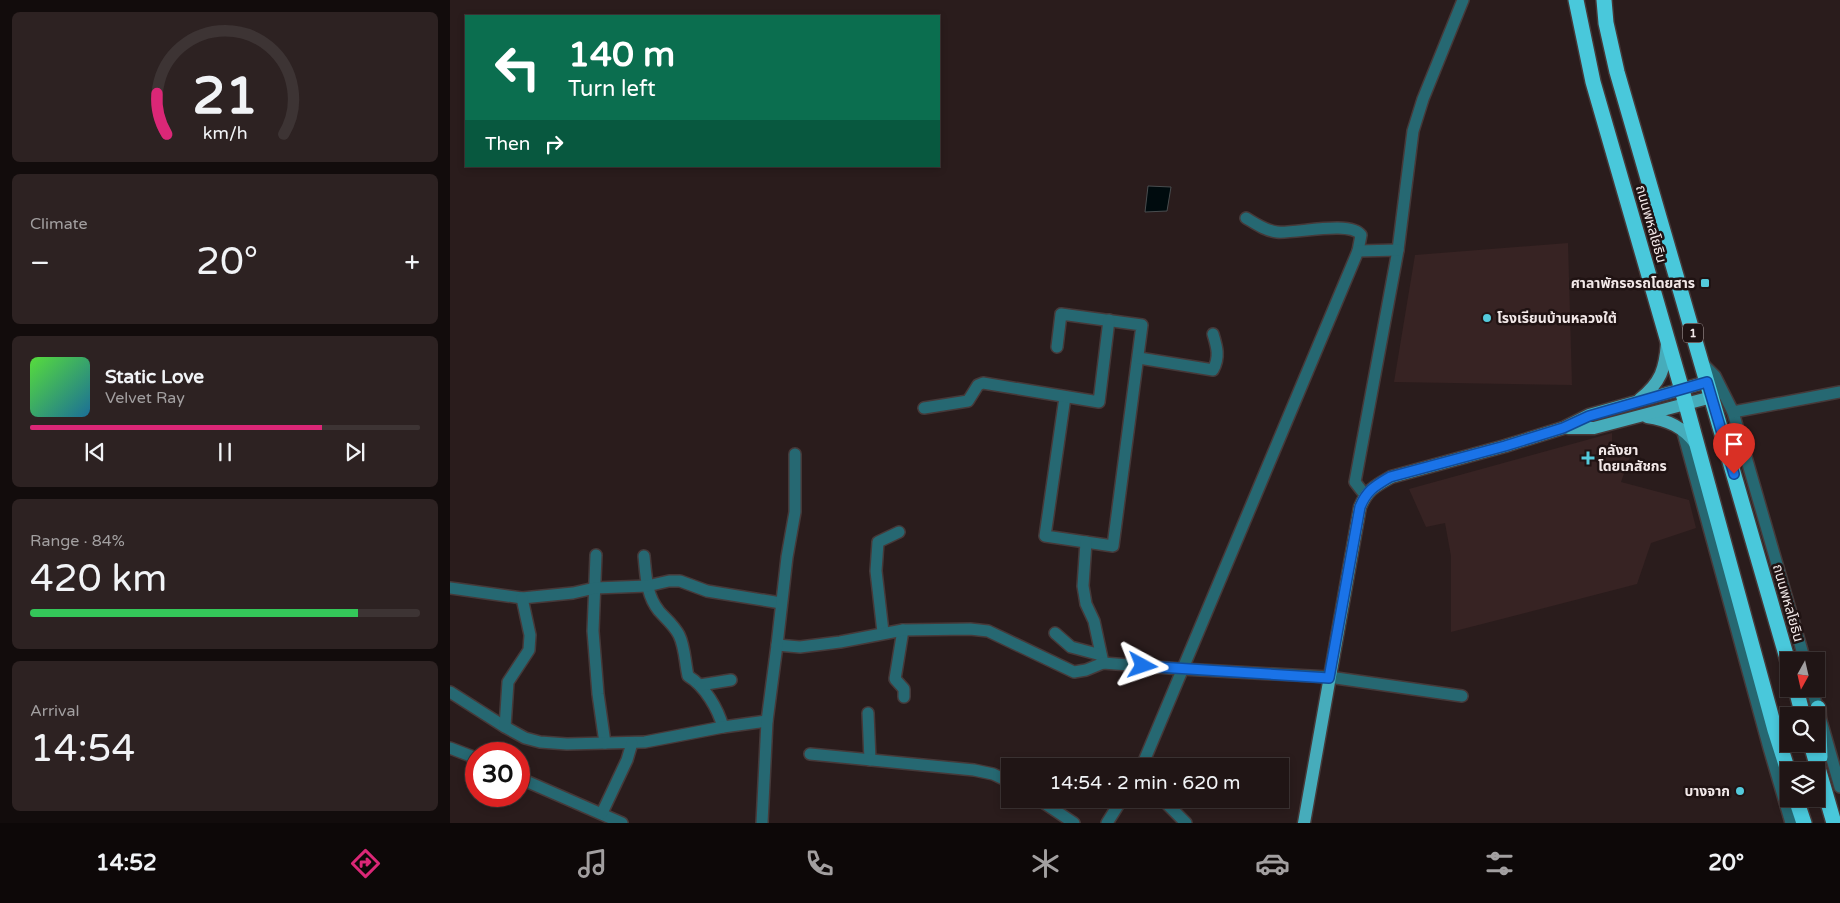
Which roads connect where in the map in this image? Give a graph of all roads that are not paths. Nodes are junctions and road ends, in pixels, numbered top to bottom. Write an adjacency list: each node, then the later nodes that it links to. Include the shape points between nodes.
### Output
1 (1463, 0): 5 (street, via 1423,99 1414,131)
2 (1576, 0): 9 (highway, ถนนพหลโยธิน / 1, via 1593,82)
3 (1604, 0): 12 (highway, ถนนพหลโยธิน / 1, via 1617,72)
4 (1246, 218): 6 (street, via 1280,233 1352,229 1361,235)
5 (1398, 250): 6 (street); 26 (street, via 1355,482)
6 (1358, 251): 43 (street)
7 (1109, 320): 10 (street, via 1061,314); 11 (street, via 1142,325); 15 (street, via 1099,402)
8 (1213, 334): 11 (street, via 1218,352 1213,370)
9 (1668, 339): 16 (highway, ถนนพหลโยธิน / 1); 18 (main road, via 1665,368 1652,389)
10 (1057, 347)
11 (1139, 358): 28 (street, via 1113,546)
12 (1702, 363): 13 (highway, ถนนพหลโยธิน / 1); 20 (street, via 1715,376)
13 (1707, 382): 16 (main road); 17 (highway, ถนนพหลโยธิน / 1)
14 (1840, 392): 20 (street)
15 (1065, 397): 19 (street, via 983,383 978,385 968,401); 28 (street, via 1045,536)
16 (1684, 397): 17 (main road); 18 (main road); 21 (main road); 24 (highway, ถนนพหลโยธิน / 1)
17 (1712, 397): 40 (highway, ถนนพหลโยธิน / 1)
18 (1636, 402): 22 (main road, via 1589,416)
19 (924, 408)
20 (1733, 412): 41 (street)
21 (1642, 416): 22 (main road, via 1594,428); 23 (main road, via 1663,420)
22 (1563, 428): 26 (main road, via 1390,477)
23 (1682, 429): 24 (main road); 78 (street)
24 (1697, 446): 62 (highway, ถนนพหลโยธิน / 1)
25 (794, 454): 35 (street, via 795,512)
26 (1365, 495): 44 (main road, via 1360,507)
27 (899, 532): 37 (street, via 878,542 876,571)
28 (1086, 542): 42 (street, via 1083,586)
29 (596, 555): 33 (street)
30 (644, 556): 31 (street)
31 (647, 586): 33 (street); 35 (street, via 680,581 707,591); 46 (street, via 656,605 680,636 688,676)
32 (450, 588): 34 (street)
33 (595, 588): 34 (street); 55 (street, via 593,631)
34 (522, 598): 52 (street, via 530,635 528,650 508,682)
35 (781, 603): 39 (street)
36 (903, 630): 37 (street); 42 (street, via 988,631 1074,672 1086,670); 49 (street, via 895,679 904,689)
37 (883, 632): 39 (street, via 800,647)
38 (1055, 633): 42 (street, via 1071,648)
39 (778, 645): 51 (street)
40 (1785, 652)
41 (1802, 652)
42 (1102, 659): 43 (street)
43 (1182, 669): 44 (street); 60 (street)
44 (1329, 678): 48 (street); 77 (main road)
45 (731, 680): 46 (street)
46 (700, 685): 53 (street, via 720,715)
47 (450, 692): 52 (street)
48 (1462, 696)
49 (904, 697)
50 (868, 712): 61 (street)
51 (767, 721): 53 (street); 73 (street)
52 (505, 727): 55 (street, via 540,742)
53 (723, 727): 56 (street, via 664,740)
54 (1825, 733): 65 (street)
55 (605, 743): 56 (street)
56 (632, 743): 71 (street)
57 (450, 748): 58 (street)
58 (465, 754)
59 (810, 754): 61 (street)
60 (1145, 758)
61 (870, 760): 63 (street, via 986,772)
62 (1785, 762)
63 (1001, 778)
64 (530, 783): 71 (street)
65 (1840, 787)
66 (1825, 793): 80 (highway)
67 (1799, 807): 79 (highway)
68 (1052, 808): 74 (street)
69 (1116, 808): 75 (street)
70 (1171, 808): 76 (street)
71 (602, 813): 72 (street)
72 (622, 823)
73 (762, 823)
74 (1074, 823)
75 (1107, 823)
76 (1186, 823)
77 (1304, 823)
78 (1791, 823)
79 (1804, 823)
80 (1834, 823)

